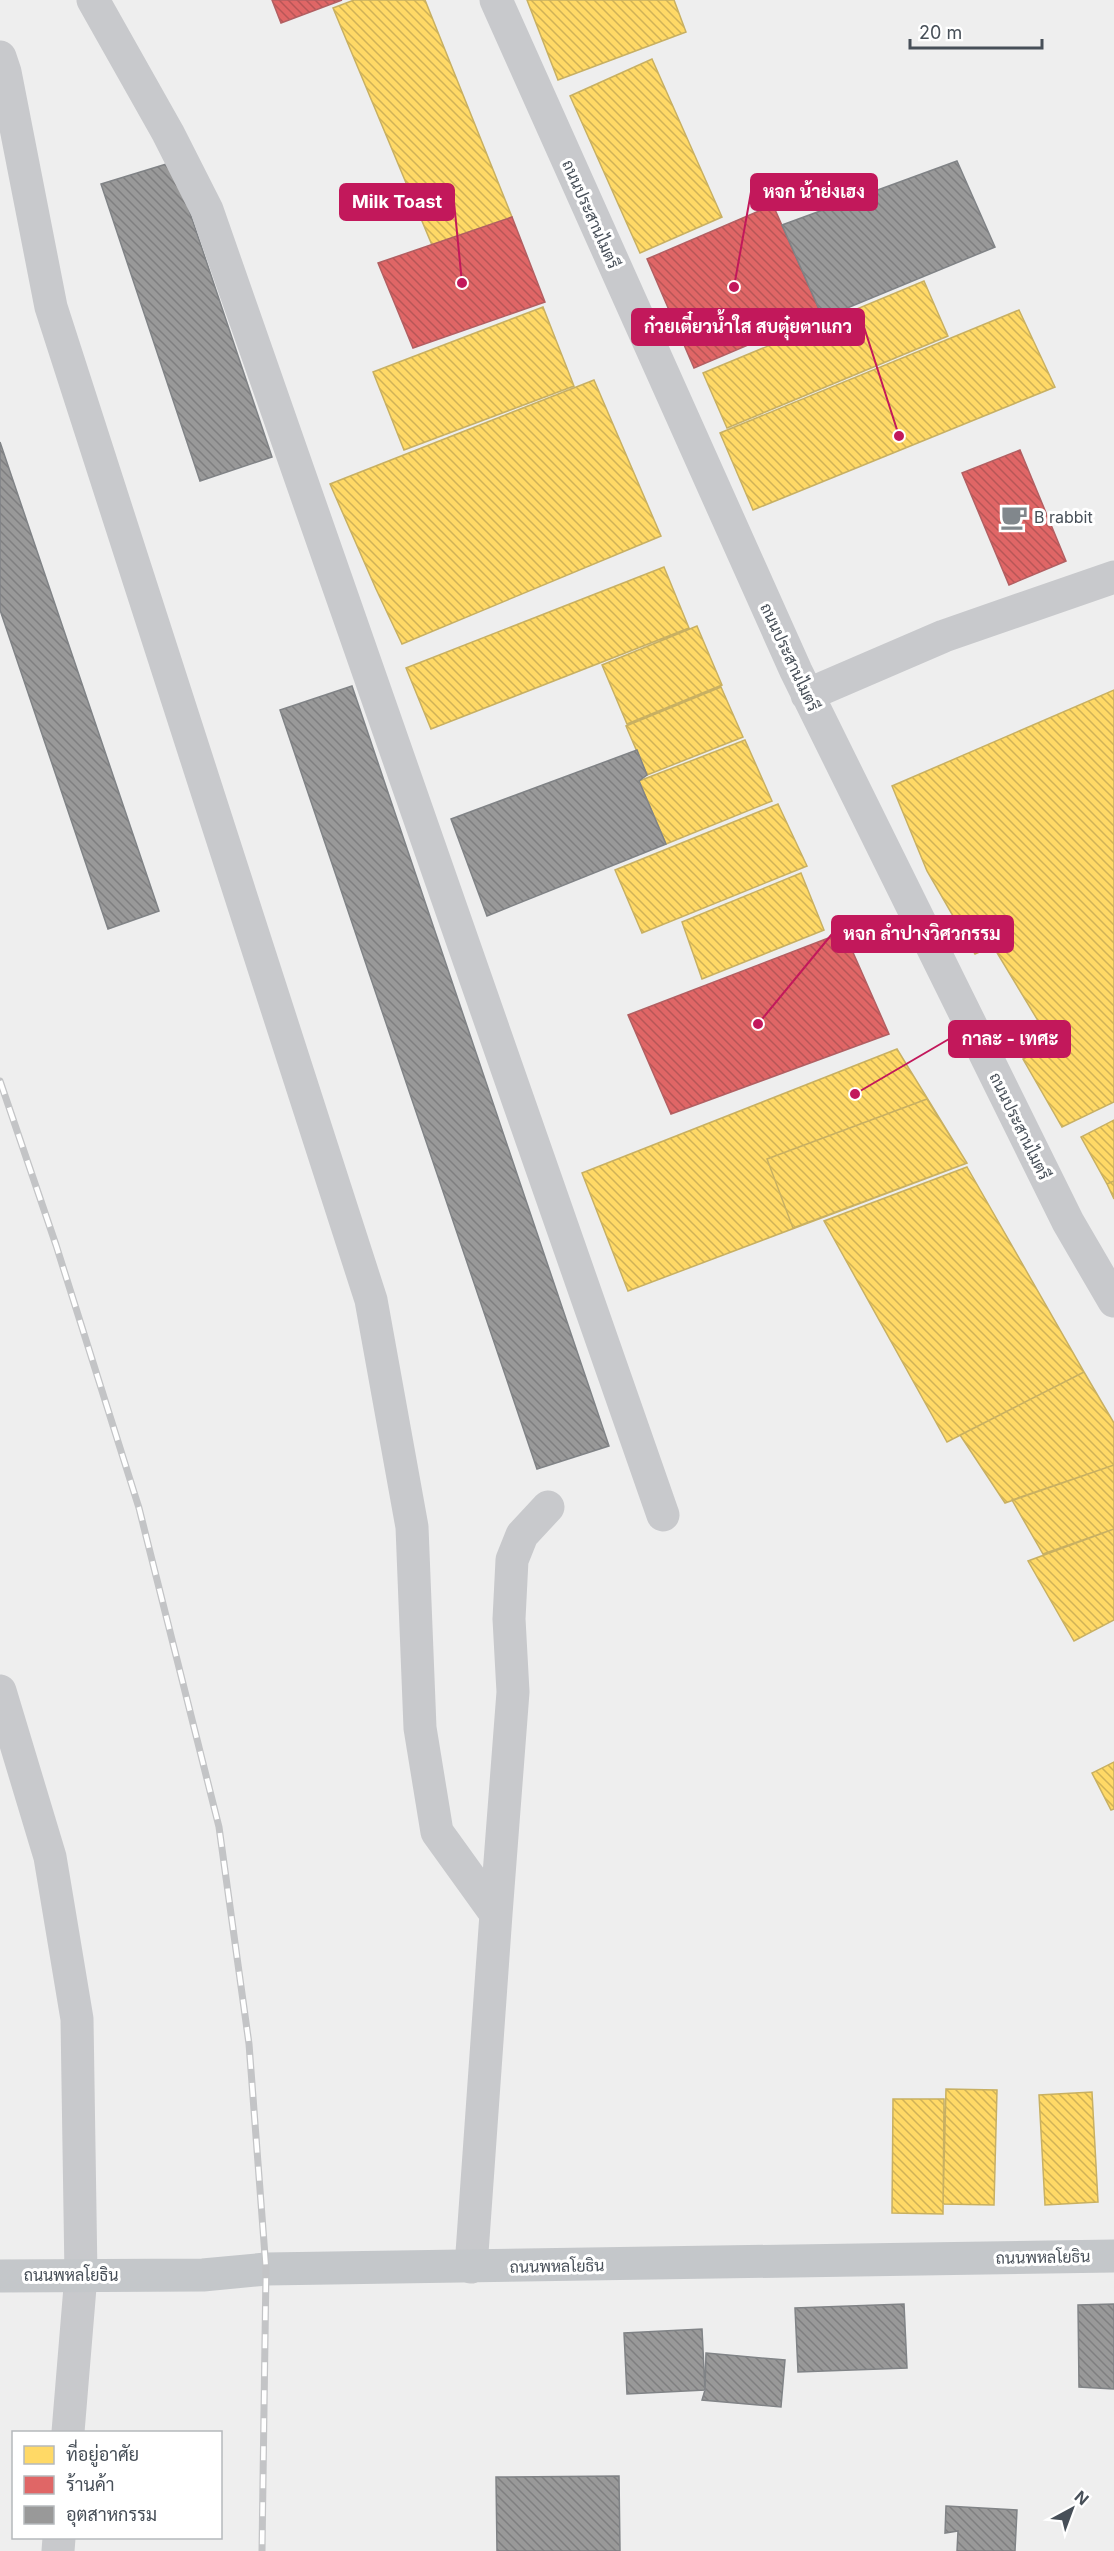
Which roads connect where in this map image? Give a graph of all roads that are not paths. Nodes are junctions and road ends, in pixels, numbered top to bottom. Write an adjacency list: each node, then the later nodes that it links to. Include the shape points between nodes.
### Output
1 (93, 0): 8 (street, via 207,210)
2 (496, 0): 5 (street, ถนนประสานไมตรี)
3 (0, 57): 10 (street, via 51,307 371,1300 412,1527 420,1728 437,1832)
4 (1114, 577): 5 (street, via 944,636)
5 (807, 695): 6 (street, ถนนประสานไมตรี, via 1068,1222)
6 (1114, 1301)
7 (548, 1507): 10 (street, via 522,1535 512,1560 509,1619 513,1692)
8 (663, 1515)
9 (0, 1691): 13 (street, via 50,1857 77,2019)
10 (496, 1914): 12 (street)
11 (1114, 2256): 12 (main road, ถนนพหลโยธิน)
12 (471, 2267): 13 (main road, ถนนพหลโยธิน)
13 (81, 2275): 14 (main road, ถนนพหลโยธิน); 15 (street)
14 (0, 2276)
15 (68, 2431)

